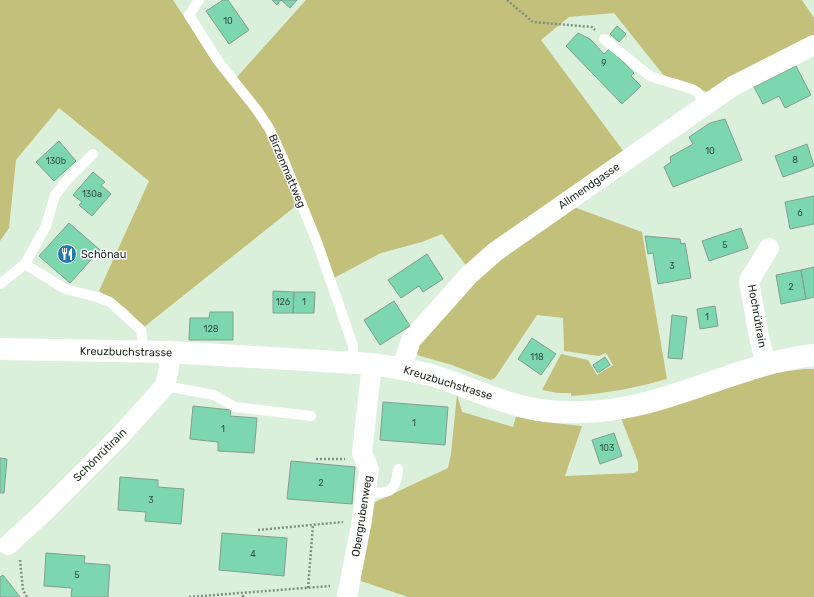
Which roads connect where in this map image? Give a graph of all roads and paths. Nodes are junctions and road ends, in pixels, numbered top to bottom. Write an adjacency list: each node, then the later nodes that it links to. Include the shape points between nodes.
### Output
1 (199, 0): 14 (lane, Birzenmattweg, via 189,15 218,61 269,128 317,242 353,346)
2 (507, 0): 3 (path, via 533,22 592,27)
3 (604, 39): 5 (lane, via 652,77 692,89)
4 (814, 46): 5 (street, Allmendgasse, via 733,86)
5 (706, 104): 16 (street, Allmendgasse, via 495,252 469,275 410,340)
6 (93, 154): 8 (lane, via 55,195 46,226)
7 (769, 248): 15 (street, Hochrütirain, via 749,281)
8 (25, 264): 9 (lane); 11 (lane, via 65,290 110,302 141,330)
9 (0, 284)
10 (0, 349): 11 (street, Kreuzbuchstrasse)
11 (144, 352): 12 (street, Kreuzbuchstrasse)
12 (169, 352): 14 (street, Kreuzbuchstrasse); 17 (street)
13 (814, 355): 15 (street, Kreuzbuchstrasse)
14 (362, 363): 16 (street, Kreuzbuchstrasse); 19 (street, Obergrubenweg)
15 (766, 364): 16 (street, Kreuzbuchstrasse, via 647,402 614,410 583,412 558,412 520,406)
16 (402, 368)
17 (165, 386): 18 (lane, via 214,395 235,407); 26 (street, Schönrütirain, via 119,437)
18 (311, 416)
19 (362, 453): 20 (path, via 354,459); 22 (street, Obergrubenweg, via 369,469)
20 (316, 459)
21 (398, 469): 22 (lane, via 397,481 391,489 379,493)
22 (366, 492): 23 (street, Obergrubenweg)
23 (362, 520): 24 (path); 28 (street, Obergrubenweg)
24 (313, 525): 25 (path); 27 (path)
25 (258, 530)
26 (8, 545): 30 (path, via 20,560 23,590)
27 (308, 588): 28 (path); 29 (path)
28 (349, 591)
29 (244, 593): 31 (path); 32 (path)
30 (27, 597)
31 (189, 597)
32 (243, 597)

